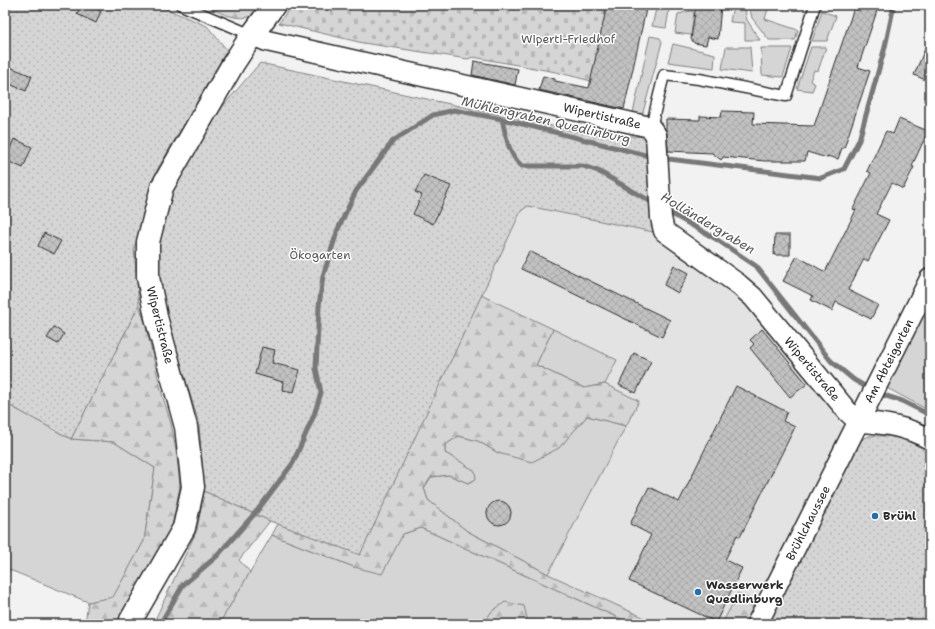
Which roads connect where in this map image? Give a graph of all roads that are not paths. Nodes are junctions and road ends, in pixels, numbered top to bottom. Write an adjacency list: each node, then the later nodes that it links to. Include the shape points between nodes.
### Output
1 (181, 5): 4 (lane)
2 (274, 5): 4 (street, Wipertistraße)
3 (815, 5): 5 (lane, via 786,96 664,75 653,119)
4 (252, 35): 5 (street, Wipertistraße, via 267,41); 9 (street, Wipertistraße, via 162,187 148,242 148,277 156,317 186,427 193,487 184,528)
5 (643, 125): 7 (street, Wipertistraße, via 650,127 654,132 664,231 753,297)
6 (930, 279): 7 (street, Am Abteigarten)
7 (859, 422): 8 (street, via 902,427); 10 (street, Brühlchaussee)
8 (930, 439)
9 (130, 624)
10 (757, 624)

